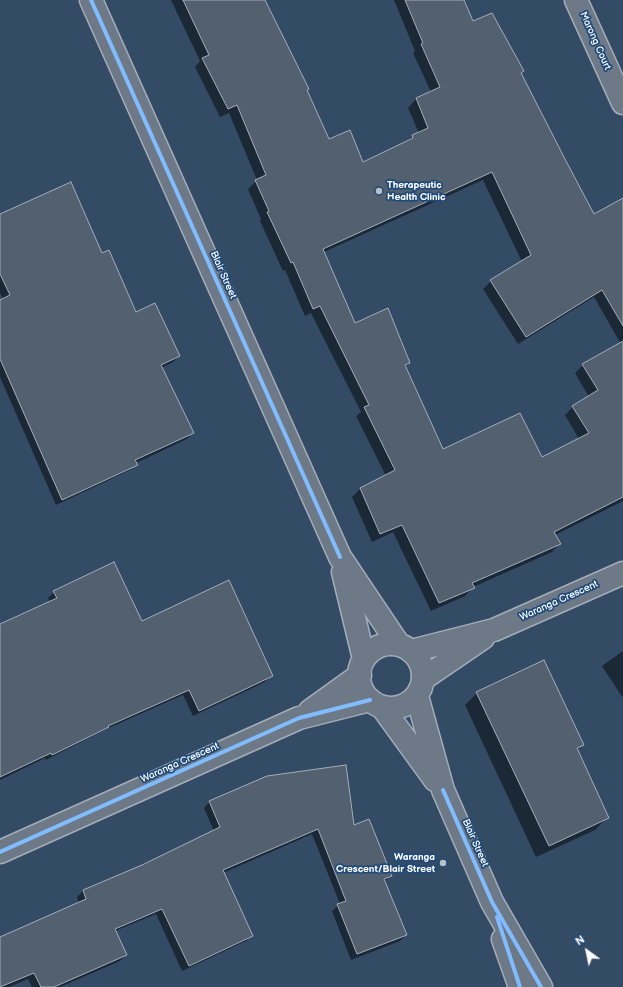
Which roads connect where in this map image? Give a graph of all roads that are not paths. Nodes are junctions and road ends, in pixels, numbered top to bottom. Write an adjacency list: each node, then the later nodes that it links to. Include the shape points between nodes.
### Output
1 (91, 0): 4 (street, Blair Street)
2 (576, 0): 3 (street, Marong Court)
3 (623, 103)
4 (340, 557): 7 (street, Blair Street); 8 (street, Blair Street)
5 (623, 573): 6 (street, Waranga Crescent)
6 (494, 630): 7 (street, Waranga Crescent); 9 (street, Waranga Crescent)
7 (405, 648): 8 (street, via 389,644 379,647); 9 (street, via 418,658 423,668)
8 (362, 667): 10 (street, via 360,684); 11 (street, Waranga Crescent)
9 (420, 688): 10 (street, via 401,707); 12 (street, Blair Street)
10 (376, 704): 11 (street, Waranga Crescent); 12 (street, Blair Street)
11 (299, 718): 13 (street, Waranga Crescent)
12 (443, 790): 14 (street, Blair Street)
13 (0, 852)
14 (492, 902): 15 (street, Blair Street); 16 (street, Blair Street)
15 (520, 987)
16 (541, 987)

